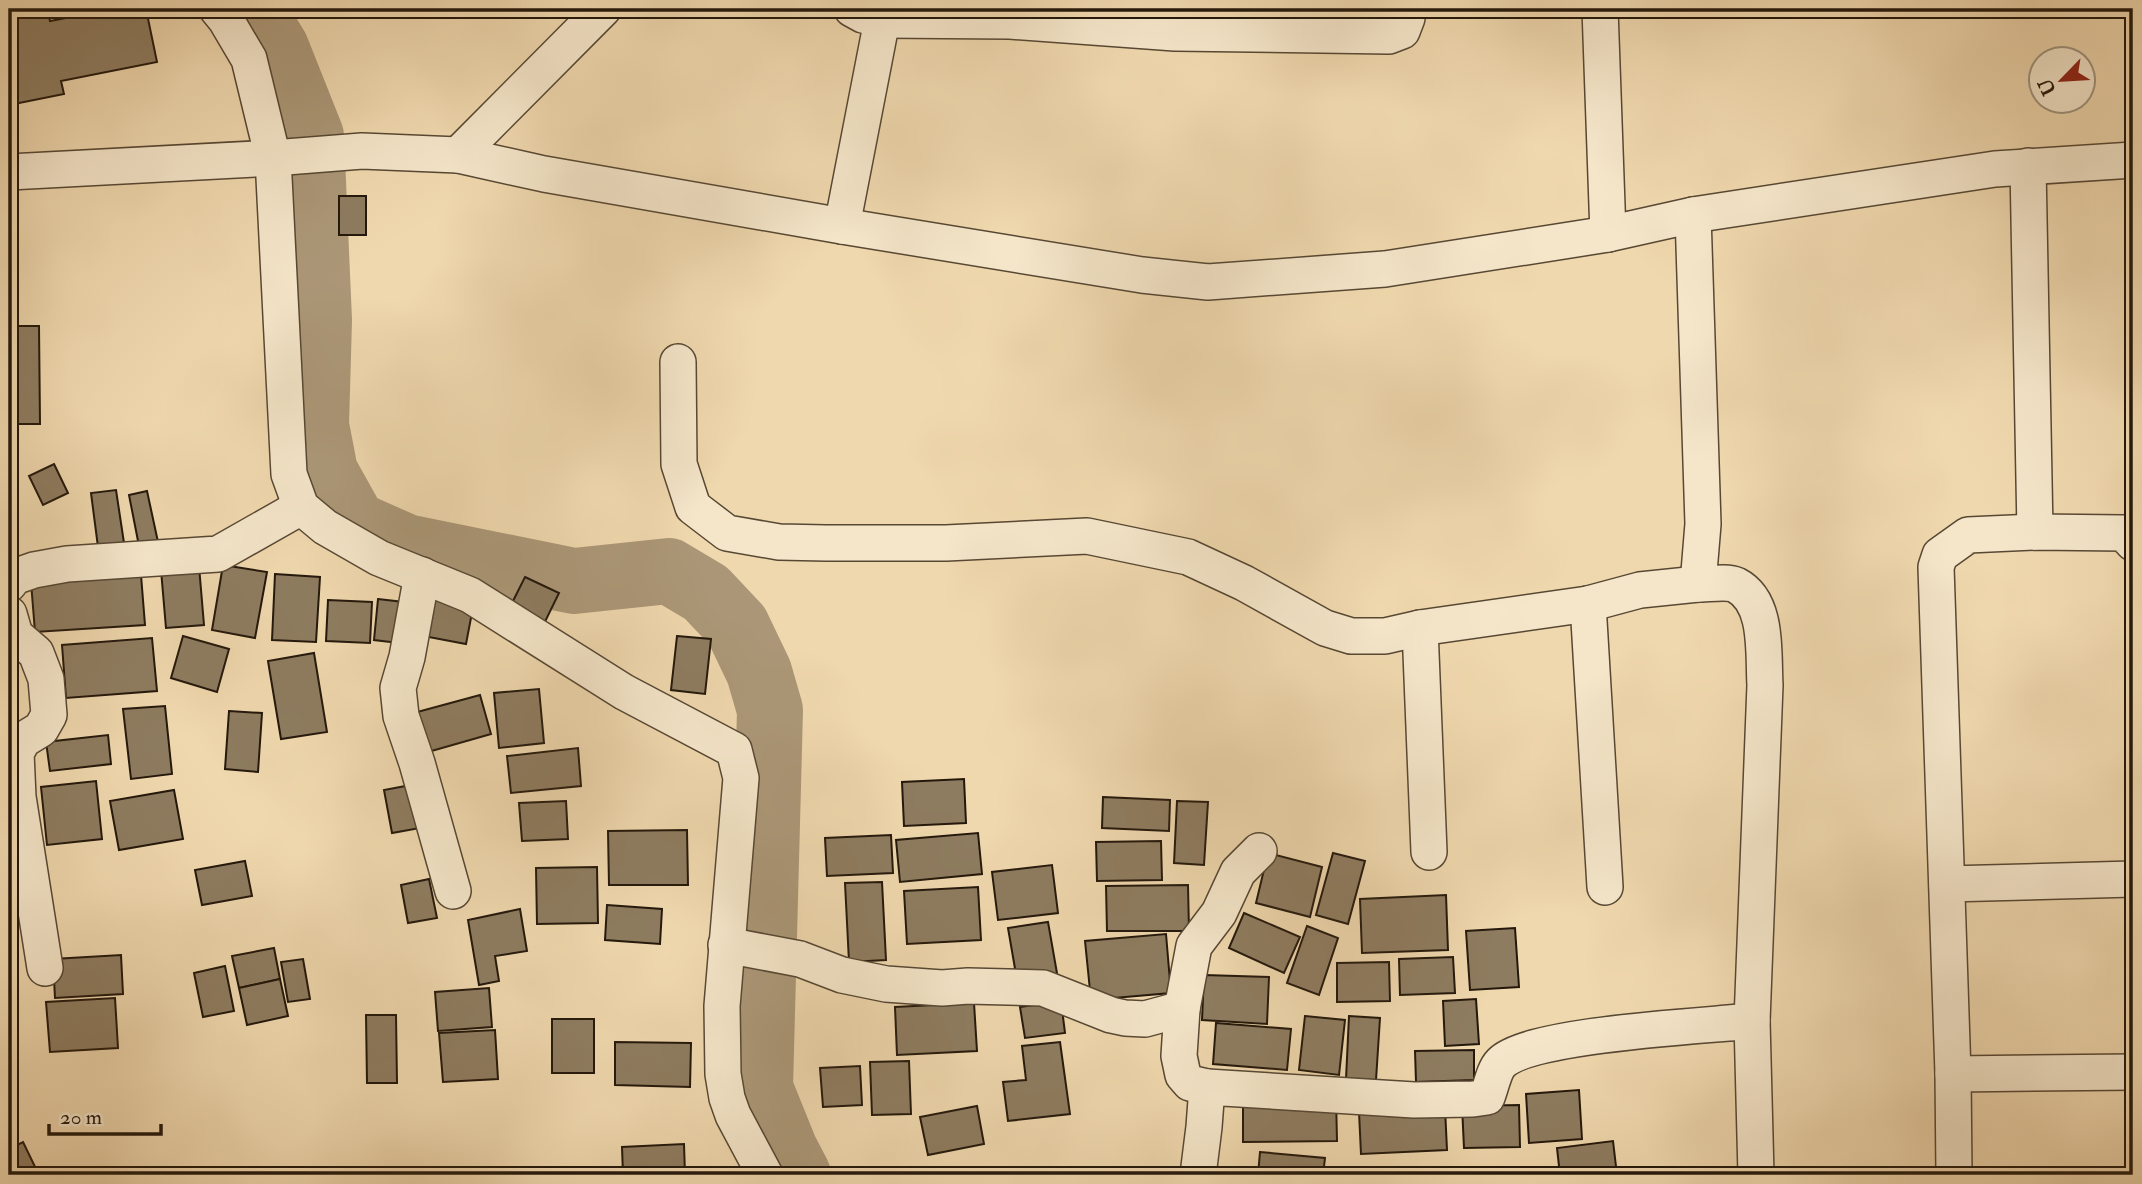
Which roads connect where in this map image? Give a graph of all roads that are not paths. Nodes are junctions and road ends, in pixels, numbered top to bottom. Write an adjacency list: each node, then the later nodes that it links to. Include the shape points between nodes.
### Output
1 (217, 9): 8 (street, via 249,58)
2 (603, 9): 7 (street)
3 (1407, 9): 6 (street, via 1402,31 1389,36)
4 (1607, 10): 14 (street)
5 (875, 12): 6 (street, via 1010,21); 13 (street)
6 (1176, 21)
7 (458, 155): 8 (street, via 362,151); 13 (street)
8 (276, 158): 11 (street); 16 (street, via 289,474)
9 (2133, 160): 10 (street)
10 (2028, 166): 12 (street); 17 (street)
11 (9, 172)
12 (1693, 215): 14 (street); 20 (street, via 1703,524)
13 (842, 226): 14 (street, via 1208,282 1385,269)
14 (1608, 234)
15 (678, 362): 24 (street, via 679,464 693,507 727,533 779,542 826,543 1087,536 1188,557 1325,628 1351,636 1385,636)
16 (301, 508): 19 (street, via 379,558); 21 (street, via 218,554 67,564 34,570 14,577)
17 (2035, 532): 18 (street, via 2124,533); 28 (street, via 1968,535 1940,555 1936,567)
18 (2133, 542)
19 (422, 575): 30 (street, via 398,688 401,716); 31 (street, via 470,595 624,692 734,750 741,778)
20 (1698, 583): 22 (street, via 1640,590); 34 (street, via 1735,584 1755,600 1763,634)
21 (9, 584)
22 (1588, 604): 24 (street); 29 (street)
23 (9, 614): 32 (street, via 15,635 36,653 46,679 49,715 16,752 18,797)
24 (1420, 628): 26 (street)
25 (1259, 851): 33 (street, via 1238,872 1219,913 1195,942)
26 (1429, 852)
27 (2133, 879): 28 (street)
28 (1947, 884): 36 (street)
29 (1605, 887)
30 (453, 891)
31 (750, 950): 33 (street, via 886,984 1043,988 1125,1018 1145,1019); 38 (street, via 722,1006 723,1074 733,1115)
32 (45, 968)
33 (1182, 1009): 37 (street, via 1180,1065 1190,1083)
34 (1752, 1021): 37 (street, via 1624,1033 1520,1050 1500,1064 1487,1097 1473,1099 1414,1100); 40 (street)
35 (2133, 1072): 36 (street)
36 (1953, 1074): 41 (street)
37 (1207, 1087): 39 (street)
38 (765, 1175)
39 (1198, 1175)
40 (1756, 1175)
41 (1954, 1175)

